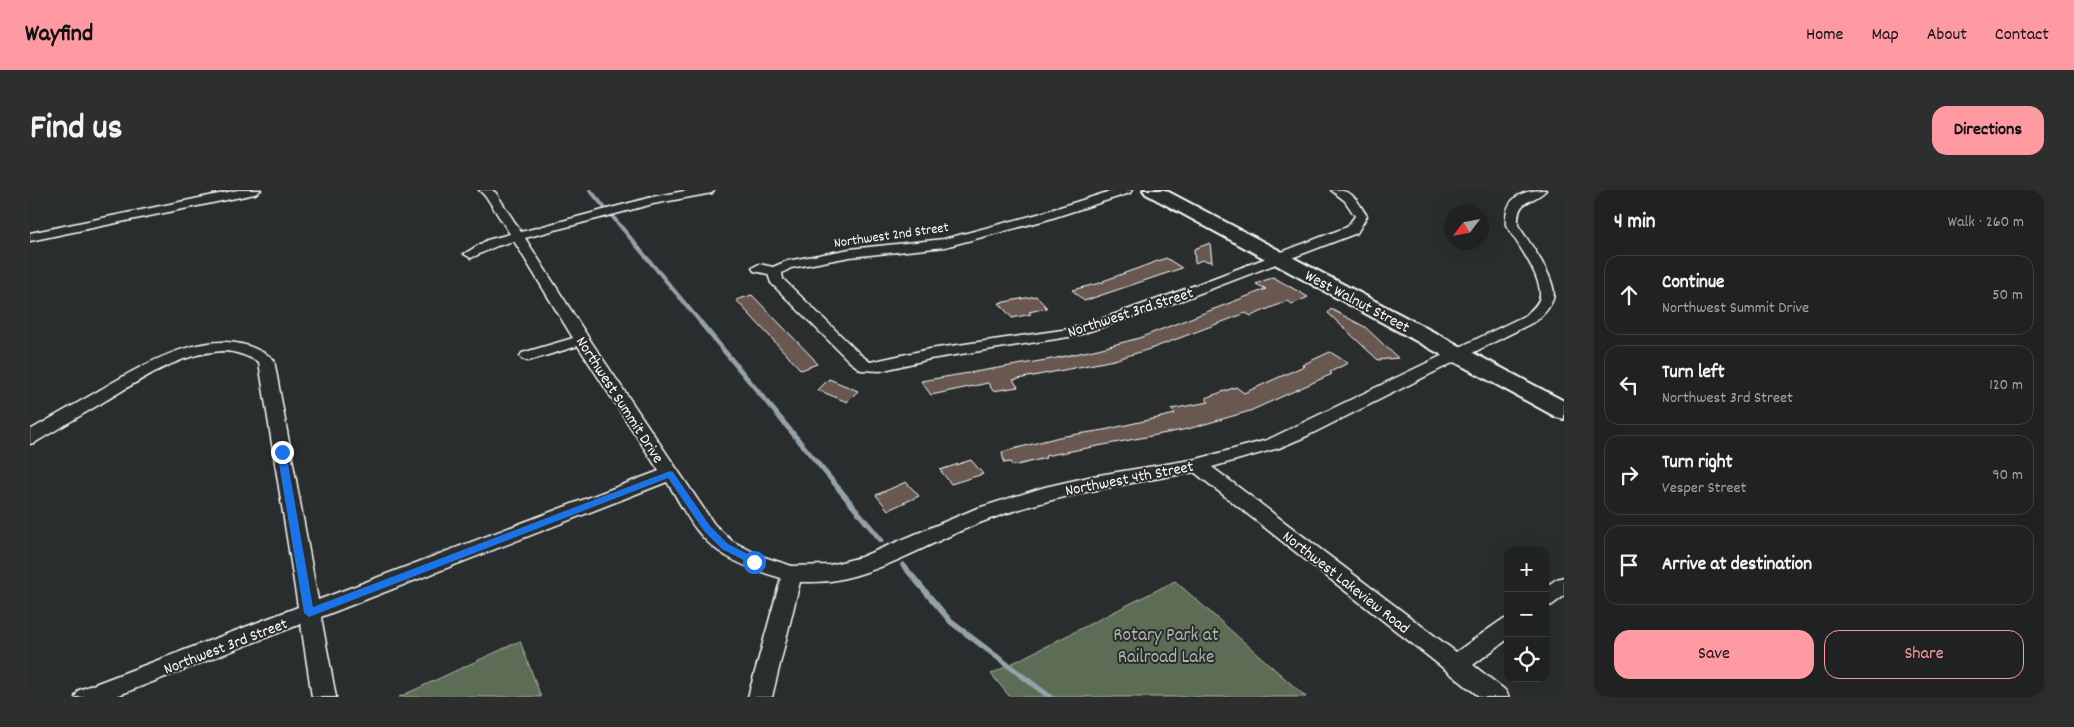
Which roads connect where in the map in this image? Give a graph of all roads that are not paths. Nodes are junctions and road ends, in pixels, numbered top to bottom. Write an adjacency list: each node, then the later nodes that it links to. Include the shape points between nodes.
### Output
1 (251, 190): 9 (street)
2 (485, 190): 8 (street, Northwest Summit Drive)
3 (708, 190): 8 (street)
4 (1126, 190): 13 (street, Northwest 2nd Street, via 945,243 850,253 787,265)
5 (1152, 190): 11 (street, West Walnut Street)
6 (1337, 190): 11 (street, Northwest 3rd Street, via 1350,199 1361,216 1352,230)
7 (1540, 190): 15 (street, Northwest 4th Street, via 1521,198 1513,206 1511,216 1512,225 1543,279 1547,294 1544,306 1531,318)
8 (517, 236): 10 (street, via 492,242); 14 (street, Northwest Summit Drive)
9 (30, 237)
10 (471, 254)
11 (1280, 258): 13 (street, Northwest 3rd Street, via 1070,333 867,366 854,358 776,280); 15 (street, West Walnut Street)
12 (759, 268): 13 (street)
13 (775, 271)
14 (582, 340): 16 (street); 20 (street, Northwest Summit Drive)
15 (1458, 354): 17 (street, West Walnut Street); 19 (street, Northwest 4th Street, via 1273,444)
16 (528, 356)
17 (1564, 411)
18 (30, 438): 24 (street, via 169,358 216,348 254,352 266,360)
19 (1197, 465): 21 (street, Northwest 4th Street, via 1044,494 982,514 865,564 830,572); 26 (street, Northwest Lakeview Road)
20 (670, 474): 21 (street, Northwest Summit Drive, via 707,529 725,546 754,562); 24 (street, Northwest 3rd Street)
21 (792, 574): 29 (street)
22 (1564, 586): 23 (street)
23 (1549, 596)
24 (309, 613): 27 (street, Northwest 3rd Street); 28 (street)
25 (1504, 629): 26 (street)
26 (1455, 665): 30 (street, Northwest Lakeview Road)
27 (87, 697)
28 (324, 697)
29 (760, 697)
30 (1497, 697)

